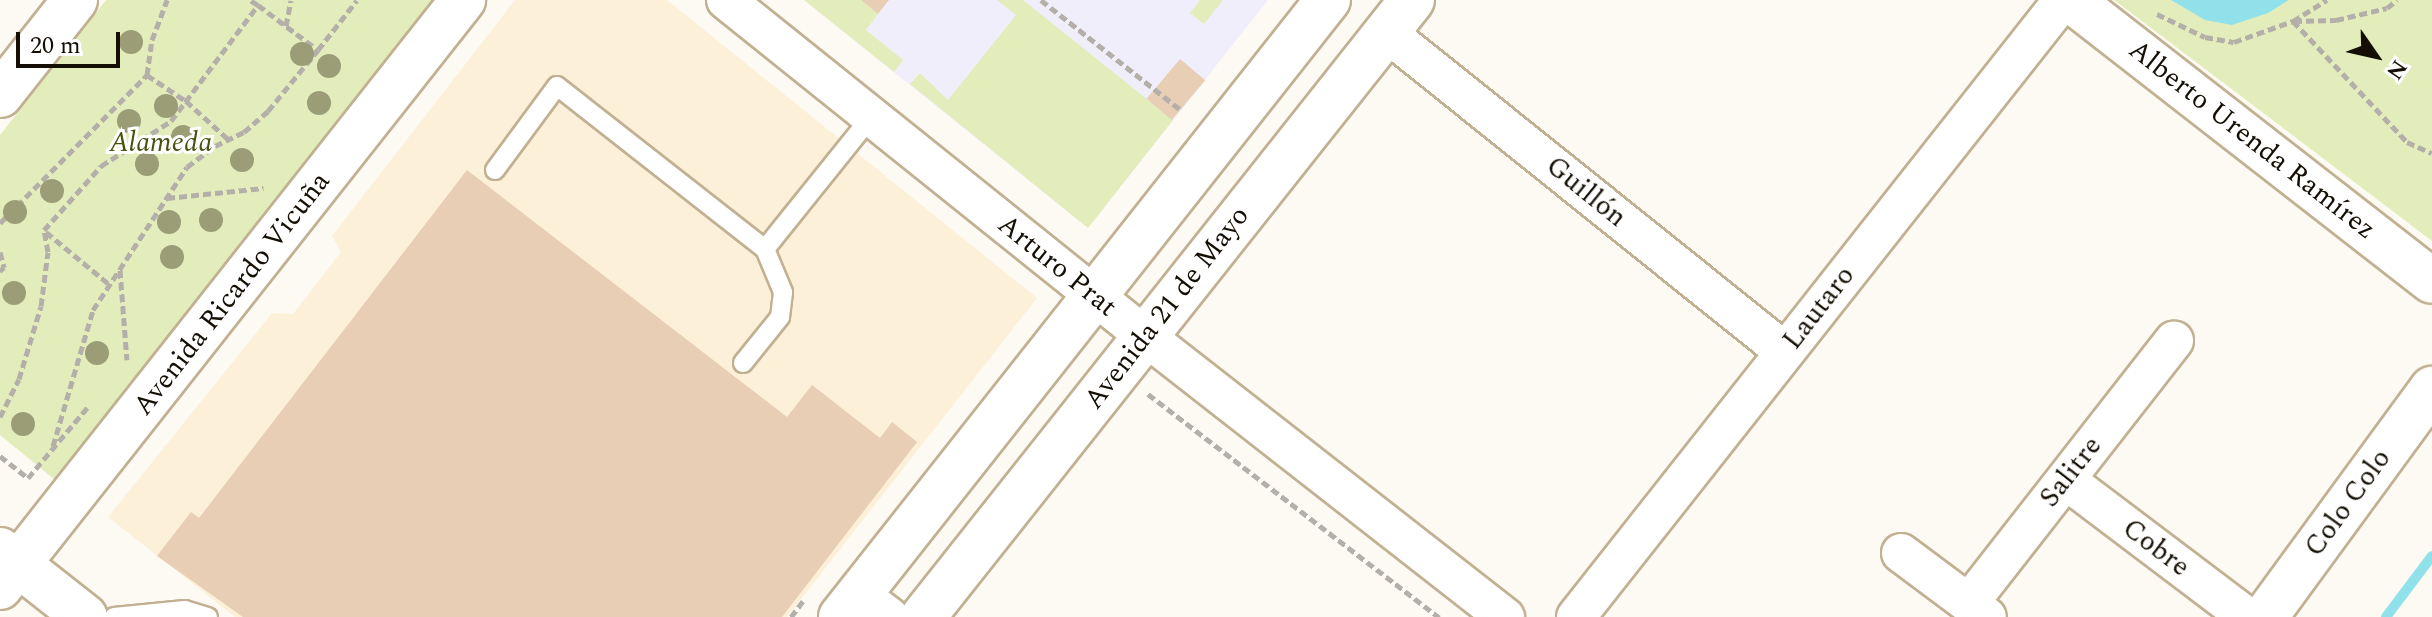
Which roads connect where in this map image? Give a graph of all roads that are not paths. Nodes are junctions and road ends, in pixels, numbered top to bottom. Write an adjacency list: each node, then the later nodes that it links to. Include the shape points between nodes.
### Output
1 (75, 0): 8 (street)
2 (463, 0): 21 (street, Avenida Ricardo Vicuña)
3 (726, 0): 9 (street, Arturo Prat)
4 (1328, 0): 13 (street)
5 (2063, 0): 16 (street, Lautaro)
6 (2071, 0): 12 (street, Alberto Urenda Ramírez)
7 (1399, 16): 14 (street, Avenida 21 de Mayo); 16 (street, Guillón)
8 (0, 95)
9 (872, 116): 11 (lane); 13 (street, Arturo Prat)
10 (495, 170): 11 (lane, via 557,86)
11 (765, 249): 17 (lane, via 783,292 780,317)
12 (2432, 281)
13 (1094, 296): 14 (street, Arturo Prat); 22 (street)
14 (1145, 336): 27 (street, Avenida 21 de Mayo); 28 (street, Arturo Prat)
15 (2174, 341): 19 (street, Salitre)
16 (1785, 352): 29 (street, Lautaro)
17 (743, 363)
18 (2432, 389): 31 (street, Colo Colo)
19 (2066, 480): 23 (street, Salitre); 30 (street, Cobre)
20 (1901, 553): 23 (street)
21 (6, 567): 24 (street)
22 (863, 609)
23 (1978, 610)
24 (85, 617)
25 (114, 617): 26 (lane, via 185,610)
26 (208, 617)
27 (923, 617)
28 (1505, 617)
29 (1576, 617)
30 (2247, 617)
31 (2265, 617)

